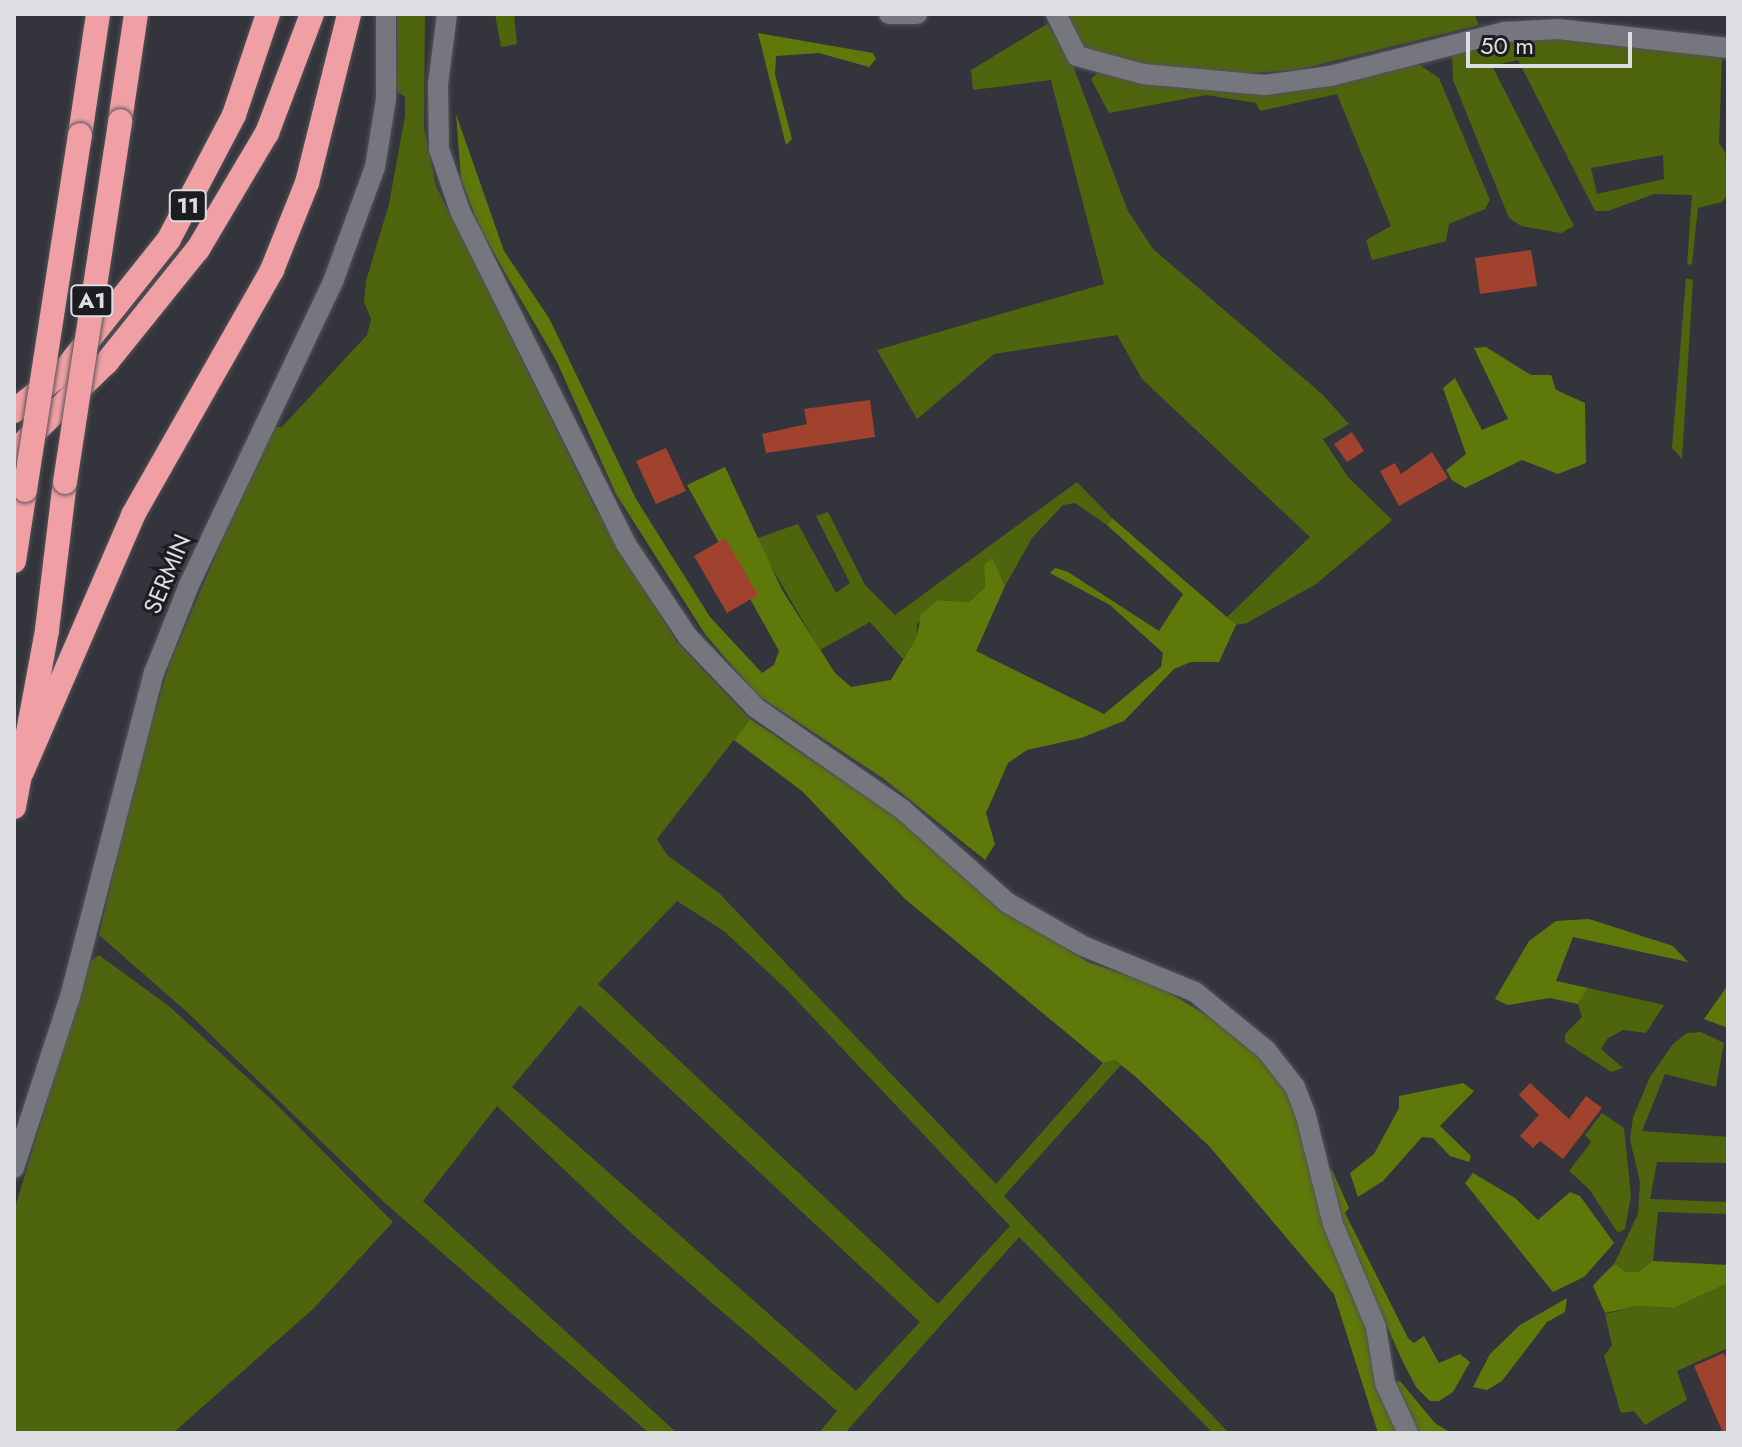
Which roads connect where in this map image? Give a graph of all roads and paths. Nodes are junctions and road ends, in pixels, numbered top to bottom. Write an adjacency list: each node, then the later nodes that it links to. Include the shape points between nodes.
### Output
1 (98, 14): 14 (highway, A1, bridge)
2 (136, 14): 15 (highway, A1, bridge)
3 (268, 14): 12 (highway, 11, via 234,115 169,239 63,372)
4 (312, 14): 13 (highway, via 267,133 198,249 107,362)
5 (349, 14): 15 (highway, via 307,183 272,270 133,515 86,617 61,694)
6 (386, 14): 17 (street, SERMIN, via 386,99 375,167 334,279 189,585 154,673 70,997)
7 (447, 14): 18 (street, via 438,84 439,149 460,211 626,544 688,637 756,708 902,809 1008,903 1083,946 1195,992 1266,1050 1295,1087 1306,1116 1333,1224 1376,1327 1385,1383)
8 (889, 14): 9 (street)
9 (917, 14)
10 (1056, 14): 11 (street, via 1077,56 1143,74 1265,85 1330,76 1504,32 1558,29)
11 (1728, 48)
12 (14, 411)
13 (14, 452)
14 (14, 561)
15 (22, 772): 16 (highway, A1)
16 (14, 807)
17 (14, 1168)
18 (1408, 1433)

